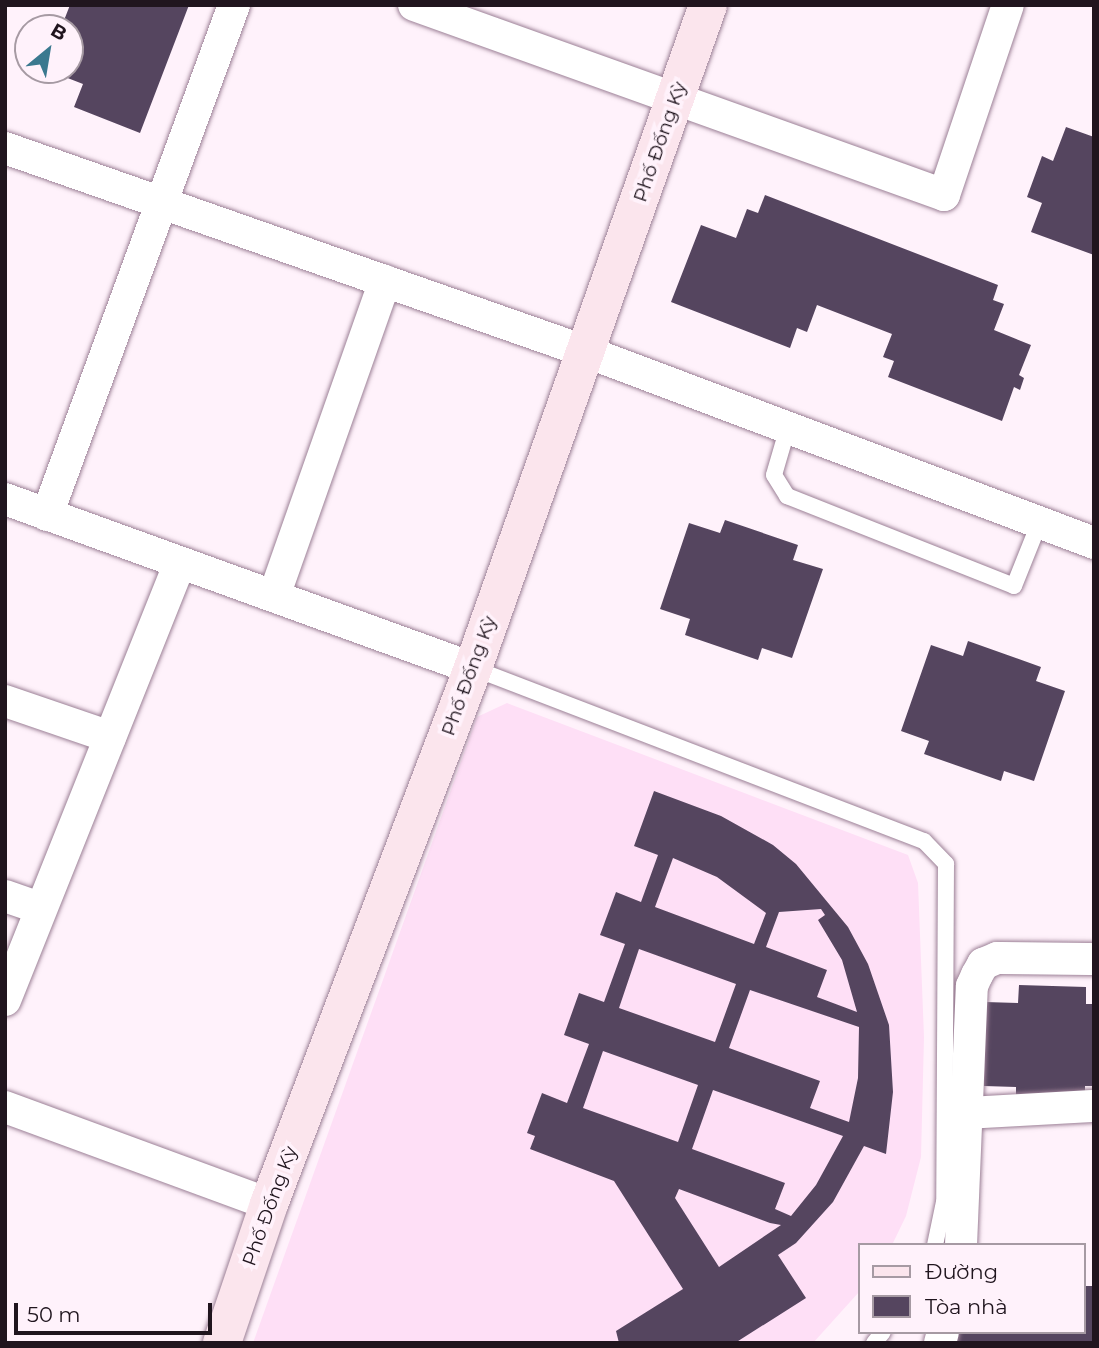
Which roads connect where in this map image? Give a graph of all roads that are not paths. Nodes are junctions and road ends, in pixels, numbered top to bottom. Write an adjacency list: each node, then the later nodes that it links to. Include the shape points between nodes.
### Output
1 (234, 5): 8 (street)
2 (414, 5): 5 (street)
3 (708, 5): 6 (street, Phố Đống Kỳ)
4 (1008, 5): 6 (street, via 944,195)
5 (475, 15): 6 (street)
6 (676, 97): 10 (street, Phố Đống Kỳ)
7 (5, 148): 8 (street)
8 (163, 203): 9 (street); 13 (street)
9 (385, 281): 10 (street); 17 (street)
10 (587, 352): 11 (street); 18 (street, Phố Đống Kỳ)
11 (788, 428): 14 (street); 14 (lane, via 774,475 787,496 1014,586)
12 (5, 499): 13 (street)
13 (47, 514): 16 (street)
14 (1040, 522): 15 (street)
15 (1094, 543)
16 (180, 562): 17 (street); 20 (street)
17 (274, 596): 18 (street)
18 (473, 668): 28 (street, Phố Đống Kỳ); 29 (lane, via 924,841 946,864 944,1202)
19 (5, 701): 20 (street)
20 (110, 737): 22 (street)
21 (5, 896): 22 (street)
22 (40, 908): 24 (street)
23 (1094, 959): 27 (street, via 997,958 983,964 972,986)
24 (5, 1000)
25 (1094, 1106): 27 (street)
26 (5, 1107): 28 (street)
27 (967, 1113): 30 (street)
28 (269, 1205): 31 (street, Phố Đống Kỳ)
29 (935, 1243)
30 (961, 1243)
31 (222, 1343)

